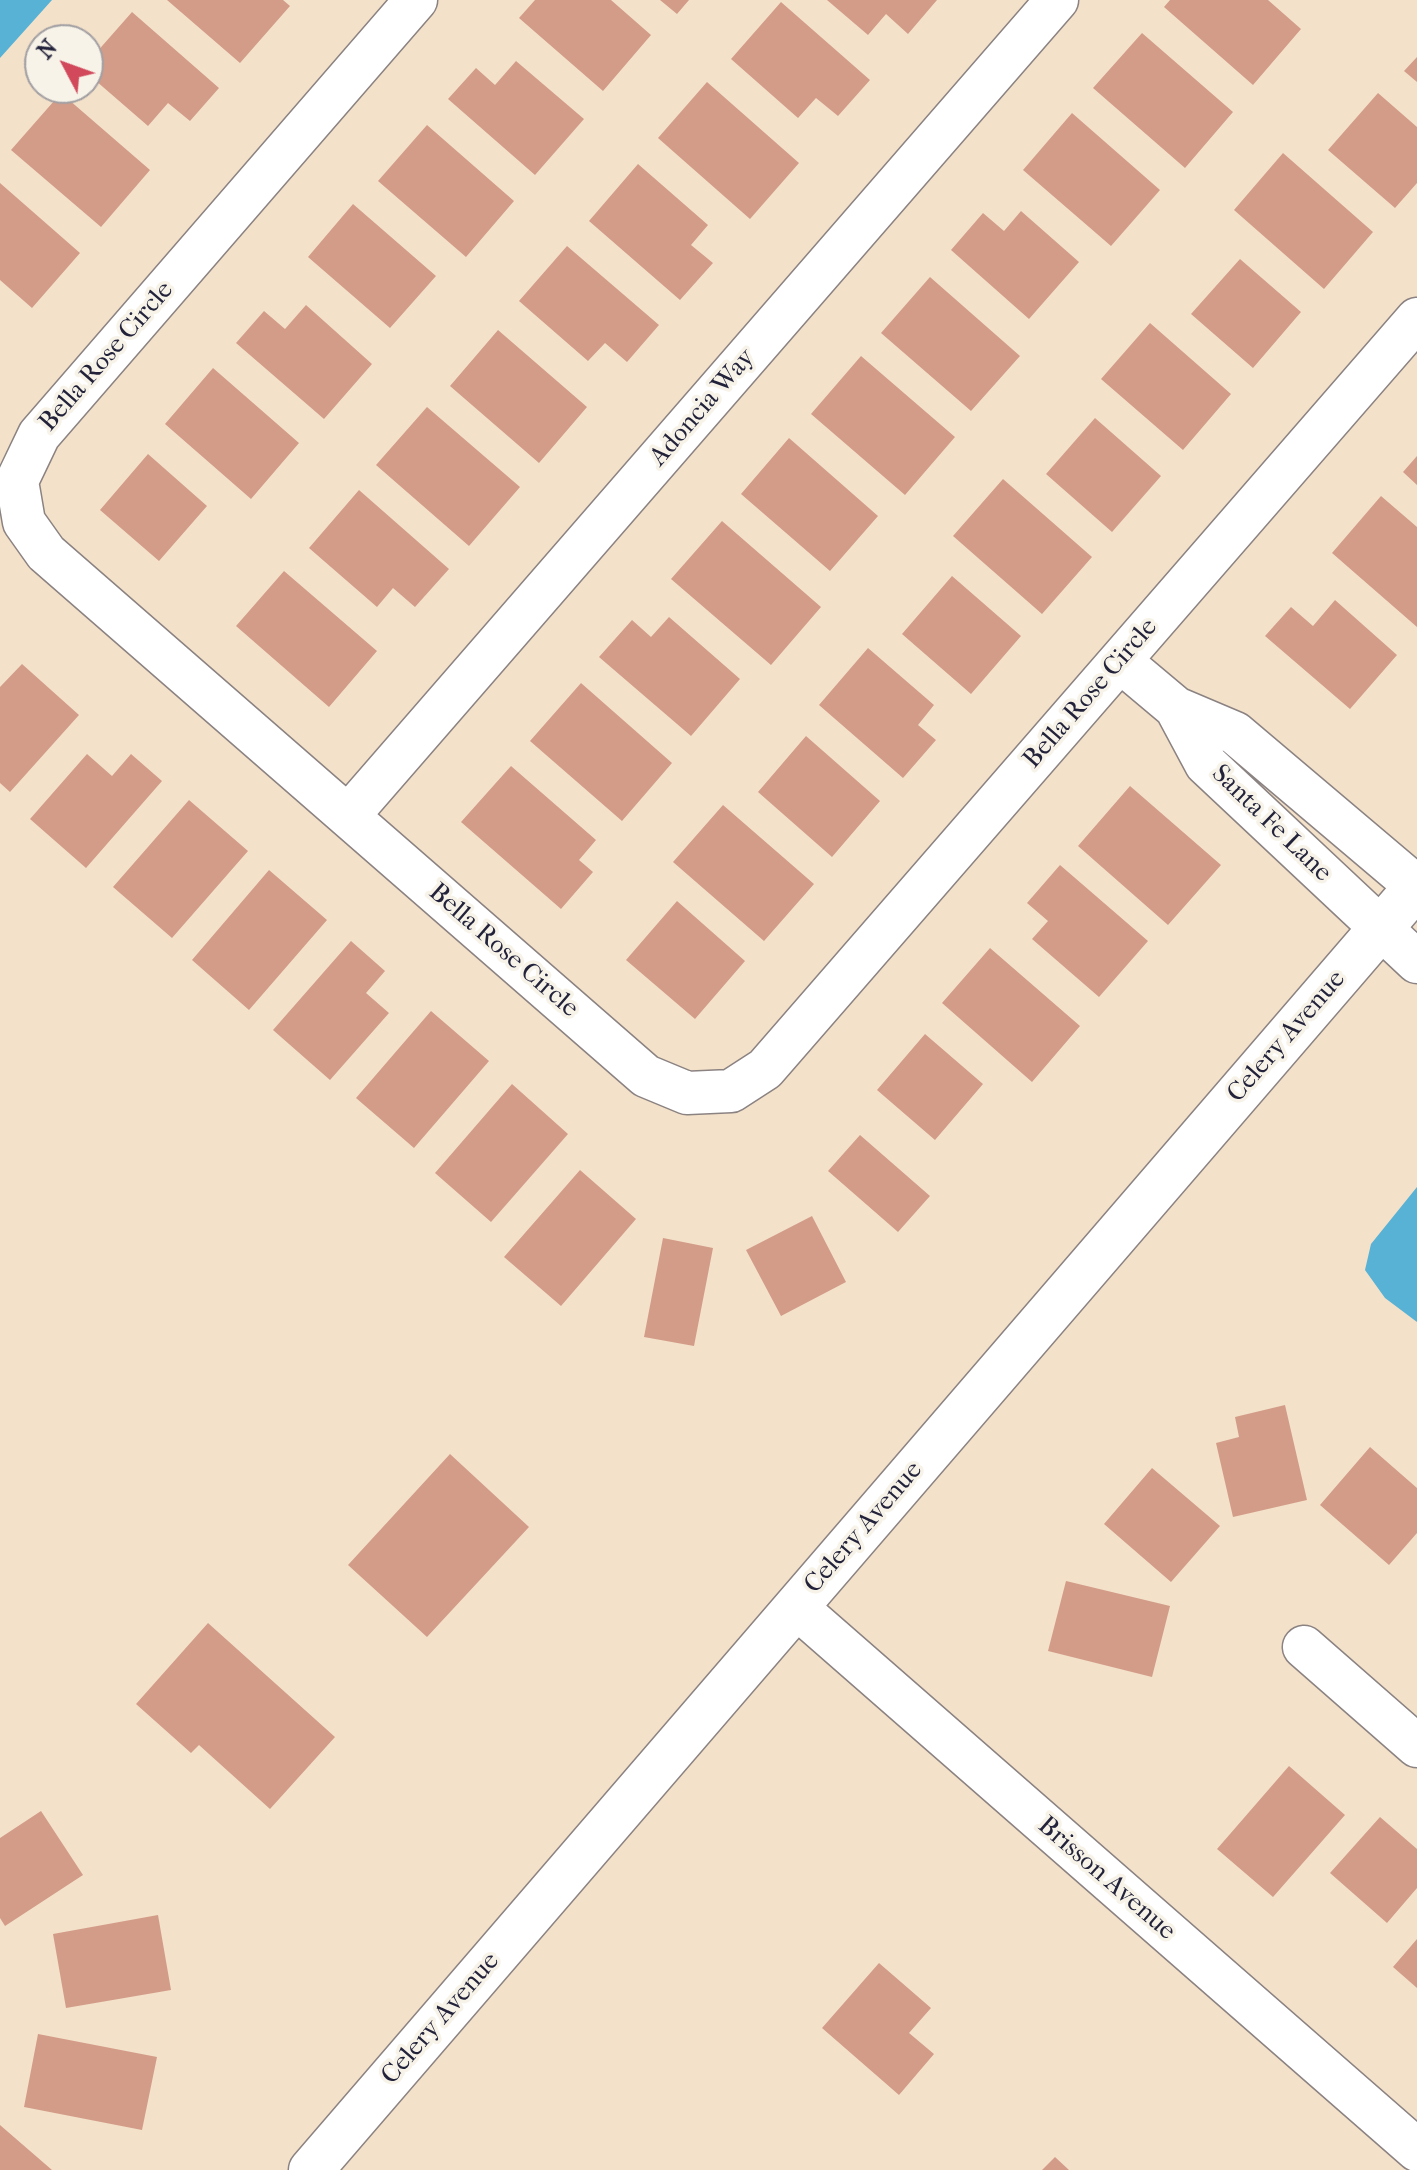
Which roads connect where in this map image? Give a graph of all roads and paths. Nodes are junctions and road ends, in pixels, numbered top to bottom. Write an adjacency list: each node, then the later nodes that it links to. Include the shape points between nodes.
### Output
1 (416, 0): 6 (street, Bella Rose Circle, via 39,435 17,481 24,522 46,553)
2 (1057, 0): 6 (street, Adoncia Way)
3 (1417, 319): 4 (street, Bella Rose Circle)
4 (1120, 661): 5 (street, Santa Fe Lane); 6 (street, Bella Rose Circle, via 765,1069 731,1091 687,1093 646,1076)
5 (1176, 708): 7 (street, Santa Fe Lane, via 1235,733); 8 (street, Santa Fe Lane, via 1206,764)
6 (348, 816)
7 (1417, 887): 8 (main road, Celery Avenue)
8 (1381, 929): 9 (street, Santa Fe Lane); 10 (main road, Celery Avenue)
9 (1417, 962)
10 (796, 1607): 13 (street, Brisson Avenue); 14 (main road, Celery Avenue)
11 (1304, 1647): 12 (street)
12 (1417, 1746)
13 (1417, 2150)
14 (311, 2170)

